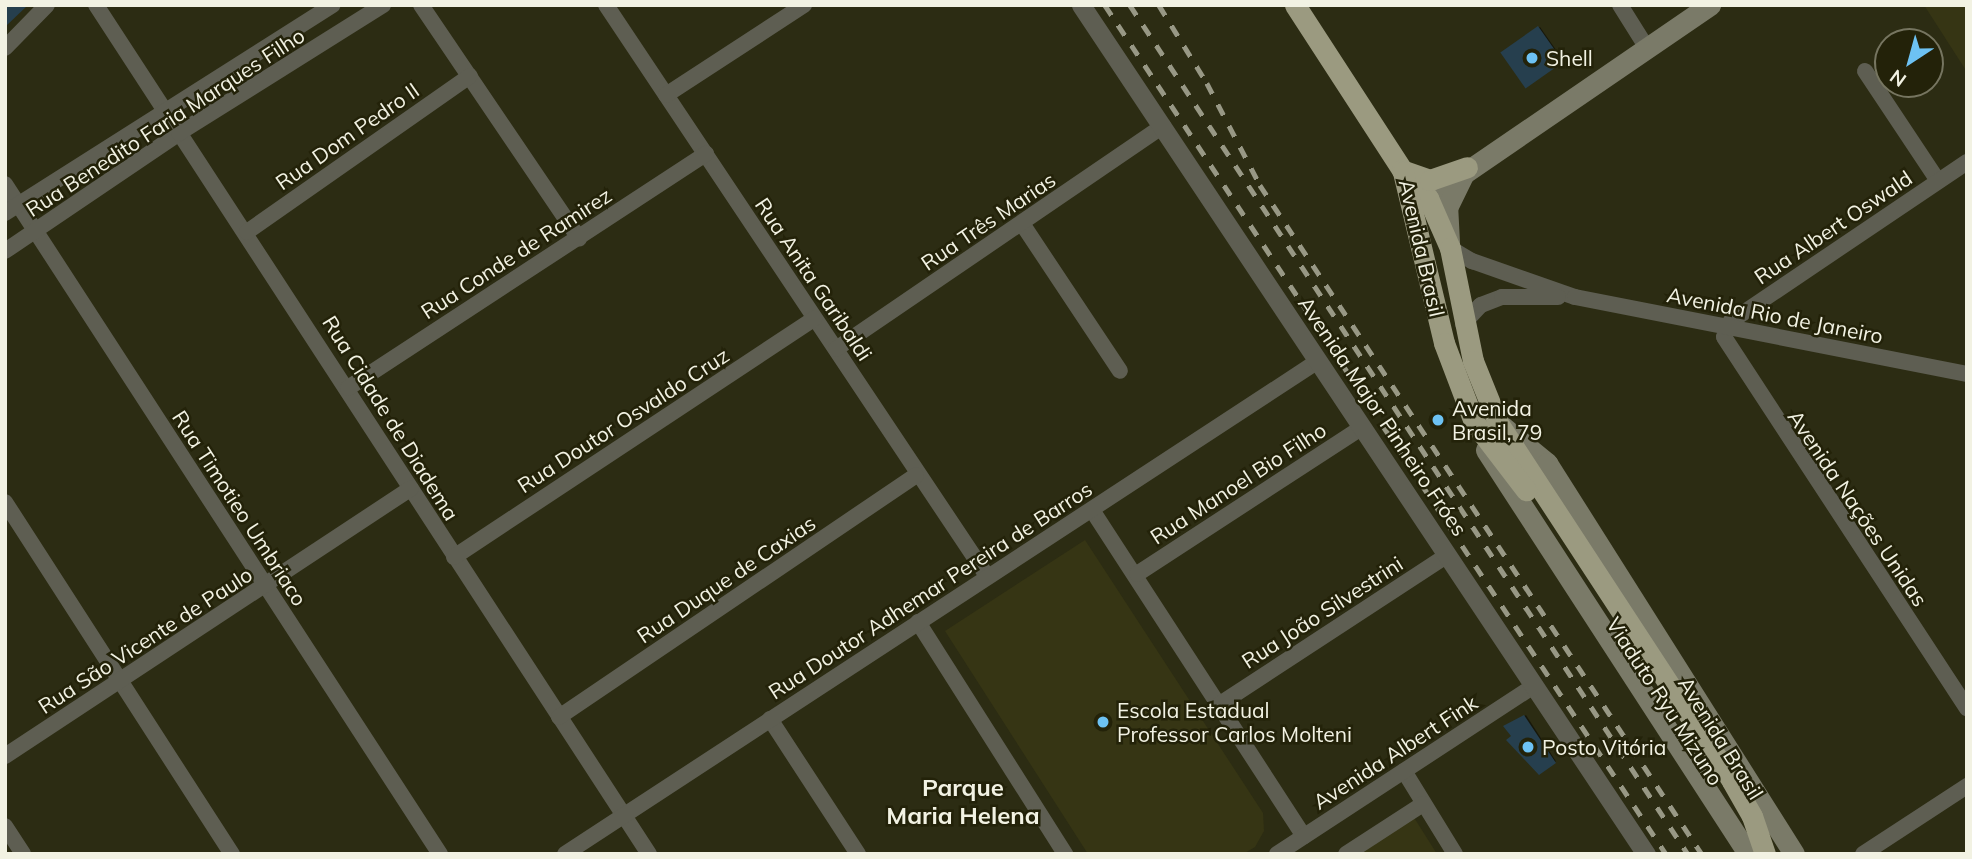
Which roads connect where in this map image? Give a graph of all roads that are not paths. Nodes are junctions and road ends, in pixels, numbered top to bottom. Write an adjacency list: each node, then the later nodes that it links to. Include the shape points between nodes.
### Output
1 (47, 5): 12 (street)
2 (96, 5): 17 (street, Rua Cidade de Diadema)
3 (333, 5): 17 (street, Rua Benedito Faria Marques Filho)
4 (383, 5): 19 (street, Rua Benedito Faria Marques Filho)
5 (421, 5): 15 (street)
6 (606, 5): 16 (street, Rua Anita Garibaldi)
7 (804, 5): 16 (street)
8 (1080, 5): 18 (street, Avenida Major Pinheiro Fróes)
9 (1295, 5): 23 (highway)
10 (1620, 5): 13 (street)
11 (1710, 5): 13 (main road)
12 (5, 48)
13 (1647, 48): 22 (main road)
14 (1865, 71): 24 (street)
15 (470, 76): 32 (street, Rua Dom Pedro II); 33 (street)
16 (666, 95): 20 (street, Rua Anita Garibaldi)
17 (165, 110): 19 (street, Rua Cidade de Diadema); 27 (street, Rua Benedito Faria Marques Filho)
18 (1163, 126): 30 (street, Rua Três Marias); 41 (street, Avenida Major Pinheiro Fróes)
19 (179, 133): 31 (street, Rua Benedito Faria Marques Filho); 32 (street, Rua Cidade de Diadema)
20 (706, 153): 33 (street, Rua Conde de Ramirez); 37 (street, Rua Anita Garibaldi)
21 (1967, 162): 24 (street, Rua Albert Oswald)
22 (1467, 167): 23 (highway, via 1430,180); 26 (main road); 34 (main road, via 1447,208)
23 (1402, 170): 26 (highway, Avenida Brasil); 29 (highway, Avenida Brasil)
24 (1938, 181): 39 (street, Rua Albert Oswald)
25 (5, 184): 27 (street, Rua Timotieo Umbriaco)
26 (1428, 198): 29 (highway); 34 (highway, Avenida Brasil)
27 (19, 204): 28 (street, Rua Benedito Faria Marques Filho); 31 (street, Rua Timotieo Umbriaco)
28 (5, 213)
29 (1412, 218): 45 (highway, Avenida Brasil, via 1444,343)
30 (1023, 225): 40 (street, Rua Três Marias); 42 (street)
31 (37, 230): 35 (street, Rua Benedito Faria Marques Filho); 57 (street, Rua Timotieo Umbriaco)
32 (247, 232): 44 (street, Rua Cidade de Diadema)
33 (579, 238): 44 (street, Rua Conde de Ramirez)
34 (1450, 248): 36 (street, Avenida Rio de Janeiro, via 1472,261); 38 (highway, Avenida Brasil)
35 (5, 251)
36 (1575, 298): 38 (street, Avenida Rio de Janeiro, via 1502,297 1481,304); 39 (street, Avenida Rio de Janeiro)
37 (814, 319): 40 (street, Rua Anita Garibaldi); 54 (street, Rua Doutor Osvaldo Cruz)
38 (1463, 324): 46 (highway, Avenida Brasil)
39 (1725, 327): 43 (street, Avenida Rio de Janeiro); 62 (street, Avenida Nações Unidas, via 1727,348)
40 (836, 349): 48 (street, Rua Anita Garibaldi)
41 (1318, 360): 47 (street, Avenida Major Pinheiro Fróes); 51 (street, Rua Doutor Adhemar Pereira de Barros)
42 (1120, 371)
43 (1967, 374)
44 (348, 388): 49 (street, Rua Cidade de Diadema)
45 (1474, 422): 52 (highway, Avenida Brasil); 83 (main road, Avenida Brasil, via 1483,446 1560,568)
46 (1498, 423): 52 (highway, Avenida Brasil); 86 (main road, Avenida Brasil, via 1546,463)
47 (1361, 428): 53 (street, Avenida Major Pinheiro Fróes); 55 (street, Rua Manoel Bio Filho)
48 (916, 475): 56 (street, Rua Anita Garibaldi); 63 (street, Rua Duque de Caxias)
49 (411, 488): 54 (street, Rua Cidade de Diadema); 57 (street, Rua São Vicente de Paulo)
50 (5, 502): 59 (street)
51 (1093, 510): 55 (street); 56 (street, Rua Doutor Adhemar Pereira de Barros)
52 (1550, 515): 84 (highway, Viaduto Ryu Mizuno, via 1715,777); 85 (highway, Viaduto Ryu Mizuno, via 1732,781 1752,816)
53 (1448, 555): 60 (street, Avenida Major Pinheiro Fróes); 61 (street, Rua João Silvestrini)
54 (454, 557): 63 (street, Rua Cidade de Diadema)
55 (1137, 574): 61 (street)
56 (987, 576): 58 (street, Rua Doutor Adhemar Pereira de Barros)
57 (266, 587): 59 (street, Rua São Vicente de Paulo); 75 (street, Rua Timotieo Umbriaco)
58 (918, 622): 64 (street, Rua Doutor Adhemar Pereira de Barros); 79 (street)
59 (120, 680): 65 (street, Rua São Vicente de Paulo); 74 (street)
60 (1535, 685): 66 (street, Avenida Albert Fink); 72 (street, Avenida Major Pinheiro Fróes)
61 (1220, 704): 71 (street)
62 (1967, 709)
63 (559, 718): 69 (street, Rua Cidade de Diadema)
64 (770, 719): 69 (street, Rua Doutor Adhemar Pereira de Barros); 78 (street)
65 (5, 756)
66 (1404, 771): 68 (street); 71 (street, Avenida Albert Fink)
67 (1967, 786): 87 (street)
68 (1423, 804): 81 (street); 82 (street)
69 (624, 816): 76 (street, Rua Doutor Adhemar Pereira de Barros); 77 (street, Rua Cidade de Diadema)
70 (5, 826): 73 (street)
71 (1304, 836): 80 (street, Avenida Albert Fink)
72 (1640, 852)
73 (23, 854)
74 (232, 854)
75 (440, 854)
76 (565, 854)
77 (649, 854)
78 (858, 854)
79 (1065, 854)
80 (1277, 854)
81 (1346, 854)
82 (1455, 854)
83 (1748, 854)
84 (1754, 854)
85 (1765, 854)
86 (1794, 854)
87 (1863, 854)

